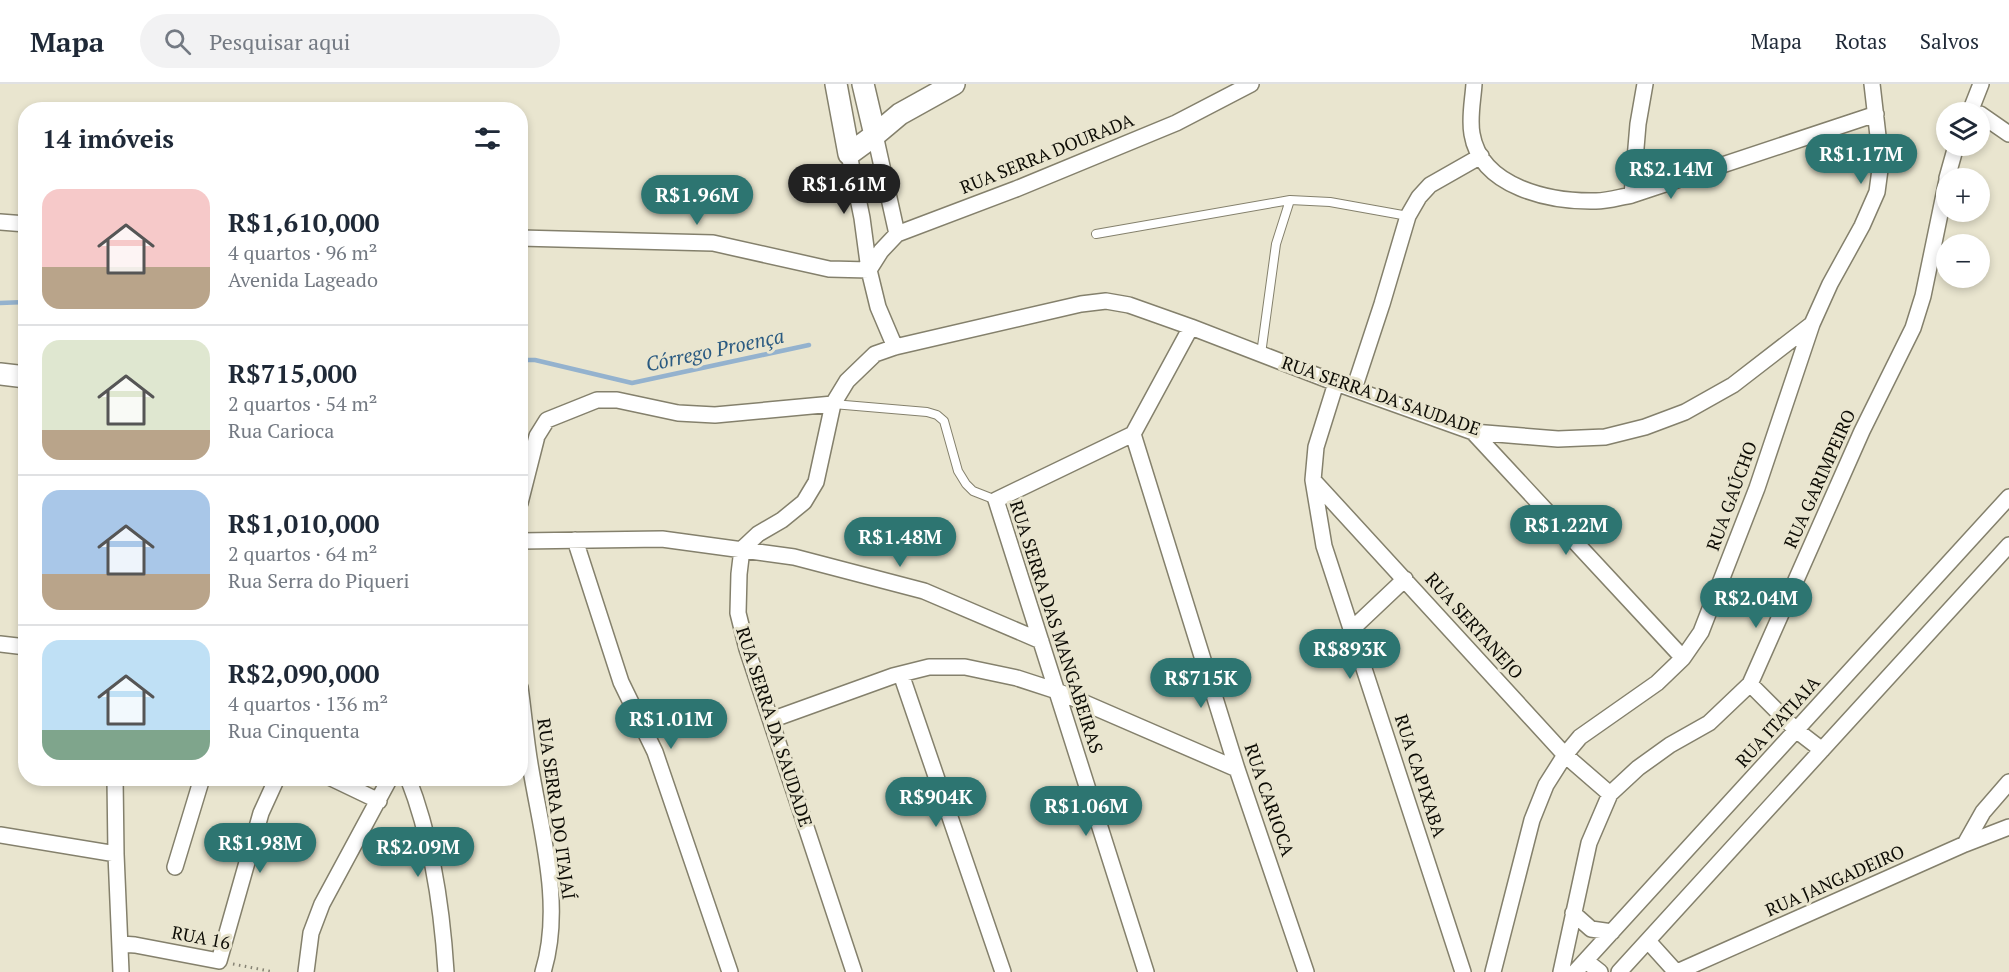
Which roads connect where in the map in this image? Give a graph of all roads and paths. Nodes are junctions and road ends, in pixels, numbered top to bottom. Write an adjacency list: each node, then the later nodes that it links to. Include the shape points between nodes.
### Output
1 (836, 84): 14 (main road)
2 (863, 84): 13 (main road)
3 (954, 84): 13 (main road, via 900,114)
4 (1251, 84): 22 (street, RUA SERRA DOURADA, via 1176,123)
5 (1474, 84): 15 (street, via 1472,136)
6 (1645, 84): 16 (street)
7 (1872, 84): 10 (street, RUA GAÚCHO)
8 (1981, 84): 9 (street)
9 (1977, 102)
10 (1876, 114): 16 (street); 26 (street, RUA GAÚCHO, via 1881,162 1877,192)
11 (1990, 122): 12 (street)
12 (2009, 134)
13 (875, 135): 14 (main road); 22 (street)
14 (849, 154): 25 (street)
15 (1481, 156): 16 (street, via 1495,174 1530,193 1597,201); 18 (street, via 1430,185)
16 (1632, 195)
17 (1290, 200): 18 (lane, via 1330,202); 23 (lane); 29 (lane, via 1276,244)
18 (1408, 216): 33 (street)
19 (0, 222): 21 (street)
20 (1938, 222): 52 (street, RUA GARIMPEIRO, via 1913,328 1862,431)
21 (18, 223)
22 (897, 234): 25 (street, RUA SERRA DOURADA)
23 (1096, 234)
24 (528, 238): 25 (street, via 713,243 829,269)
25 (869, 270): 28 (street, via 878,308)
26 (1812, 324): 35 (street, RUA SERRA DA SAUDADE, via 1733,385 1685,412 1645,428 1605,437 1558,439); 50 (street, RUA GAÚCHO, via 1753,499 1701,632)
27 (1191, 327): 28 (street, RUA SERRA DA SAUDADE, via 1106,301); 29 (street, RUA SERRA DA SAUDADE); 36 (street)
28 (895, 347): 34 (street, via 875,354 847,381)
29 (1261, 354): 32 (street, RUA SERRA DA SAUDADE)
30 (0, 374): 31 (main road)
31 (18, 376)
32 (1336, 383): 33 (street, RUA SERRA DA SAUDADE); 38 (street, RUA CAPIXABA, via 1316,447)
33 (1354, 389): 35 (street, RUA SERRA DA SAUDADE)
34 (833, 404): 37 (street, via 715,415 597,400 547,420 537,436); 40 (lane, RUA SERRA DAS MANGABEIRAS, via 937,415 945,421 958,471 966,484); 44 (street, via 816,482 804,502)
35 (1473, 432): 50 (street)
36 (1133, 434): 40 (street); 58 (street, RUA CARIOCA)
37 (528, 471)
38 (1313, 480): 45 (street, RUA SERTANEJO); 46 (street, RUA CAPIXABA, via 1324,546)
39 (2009, 498): 55 (street, RUA ITATIAIA)
40 (996, 500): 47 (street, RUA SERRA DAS MANGABEIRAS)
41 (575, 540): 42 (street); 44 (street, via 662,539); 85 (street, via 621,682 655,752)
42 (528, 541)
43 (2009, 545): 56 (street)
44 (742, 549): 47 (street, via 794,557 924,591); 54 (street, RUA SERRA DA SAUDADE, via 738,614)
45 (1405, 579): 46 (street); 57 (street, RUA SERTANEJO)
46 (1351, 630): 90 (street, RUA CAPIXABA)
47 (1041, 642): 53 (street, RUA SERRA DAS MANGABEIRAS)
48 (0, 644): 49 (street)
49 (18, 646)
50 (1683, 658): 57 (street, RUA GAÚCHO, via 1657,683 1580,736)
51 (901, 674): 53 (street, via 929,667 965,667); 54 (street); 87 (street)
52 (1750, 684): 55 (street); 67 (street, RUA GARIMPEIRO, via 1709,723 1670,745)
53 (1057, 691): 58 (street); 88 (street, RUA SERRA DAS MANGABEIRAS)
54 (771, 720): 86 (street, RUA SERRA DA SAUDADE)
55 (1797, 730): 56 (street); 75 (street, RUA ITATIAIA)
56 (1822, 750): 76 (street)
57 (1565, 755): 67 (street, RUA SERTANEJO); 91 (street, RUA GAÚCHO, via 1546,785 1532,820)
58 (1237, 769): 89 (street, RUA CARIOCA)
59 (528, 777): 84 (street, RUA SERRA DO ITAJAÍ, via 549,874 552,928)
60 (2009, 782): 71 (street, via 1983,812)
61 (115, 786): 72 (street)
62 (199, 786): 73 (street)
63 (273, 786): 78 (street, via 261,813)
64 (348, 786): 68 (street)
65 (386, 786): 68 (street)
66 (410, 786): 83 (street, via 428,843)
67 (1610, 794): 74 (street, RUA GARIMPEIRO, via 1589,843)
68 (379, 801): 82 (street, via 322,904 310,933)
69 (2008, 828): 71 (street, RUA JANGADEIRO)
70 (0, 834): 72 (street)
71 (1965, 844): 95 (street, RUA JANGADEIRO)
72 (116, 854): 77 (street)
73 (175, 867)
74 (1573, 913): 75 (street, via 1591,929); 92 (street, RUA GARIMPEIRO)
75 (1612, 932): 79 (street, RUA ITATIAIA)
76 (1648, 941): 94 (street); 95 (street)
77 (121, 944): 78 (street, RUA 16); 80 (street)
78 (219, 961): 81 (path, RUA 16)
79 (1581, 967): 93 (street)
80 (121, 972)
81 (274, 972)
82 (306, 972)
83 (446, 972)
84 (543, 972)
85 (730, 972)
86 (854, 972)
87 (1003, 972)
88 (1146, 972)
89 (1306, 972)
90 (1463, 972)
91 (1493, 972)
92 (1561, 972)
93 (1600, 972)
94 (1619, 972)
95 (1677, 972)

